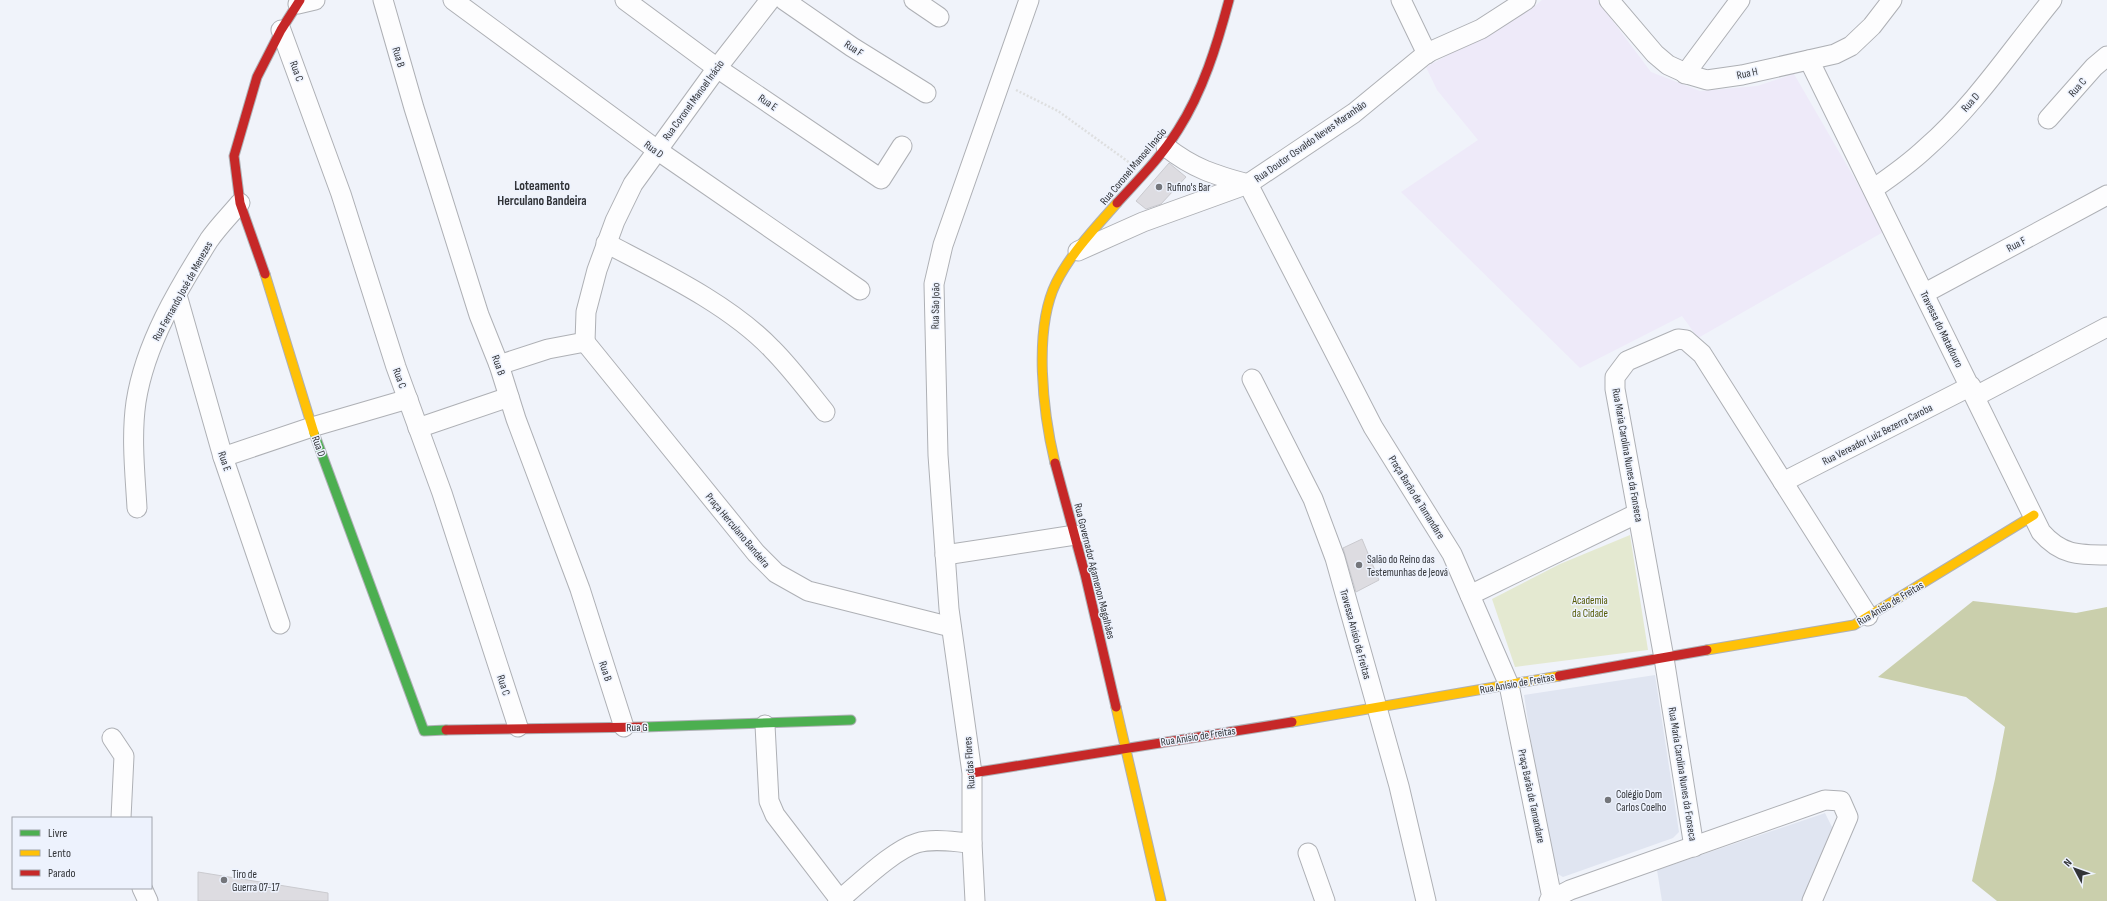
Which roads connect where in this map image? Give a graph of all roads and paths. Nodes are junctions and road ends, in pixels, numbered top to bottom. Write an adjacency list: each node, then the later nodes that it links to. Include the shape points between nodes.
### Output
1 (383, 0): 41 (street, Rua B, via 477,308)
2 (453, 0): 28 (street, Rua D)
3 (625, 0): 21 (street, Rua E)
4 (770, 0): 21 (street, Rua Coronel Manoel Inácio)
5 (784, 0): 24 (street, Rua F, via 852,47)
6 (914, 0): 16 (street)
7 (1029, 0): 23 (street, Rua São João)
8 (1229, 0): 27 (street, Rua Coronel Manoel Inacio, via 1222,29 1199,89 1184,120)
9 (1401, 0): 18 (street)
10 (1526, 0): 18 (street, Rua Doutor Osvaldo Neves Maranhão, via 1481,29)
11 (1609, 0): 22 (street, Rua H, via 1655,54)
12 (1740, 0): 22 (street)
13 (1892, 0): 20 (street, Rua H, via 1872,26 1850,46 1836,54)
14 (2052, 0): 31 (street, Rua D, via 1948,127 1904,168)
15 (304, 1): 17 (street)
16 (939, 17)
17 (282, 30): 33 (street, Rua D, via 257,77 234,156); 45 (street, Rua C, via 341,194)
18 (1426, 54): 30 (street, Rua Doutor Osvaldo Neves Maranhão, via 1354,113)
19 (2107, 56): 25 (street, Rua C)
20 (1809, 60): 22 (street, Rua H, via 1707,80); 31 (street, Travessa do Matadouro)
21 (717, 68): 26 (street, Rua E, via 881,179); 28 (street, Rua Coronel Manoel Inácio)
22 (1685, 74)
23 (999, 83): 29 (path, via 1058,111); 55 (street, Rua São João, via 943,245 934,284 938,456)
24 (926, 93)
25 (2048, 119)
26 (902, 146)
27 (1166, 147): 29 (street, Rua Coronel Manoel Inacio); 30 (street, via 1183,161 1197,168)
28 (657, 150): 34 (street, Rua Coronel Manoel Inácio, via 633,184); 36 (street, Rua D)
29 (1144, 173): 35 (street, Rua Coronel Manoel Inacio)
30 (1248, 184): 35 (street, Rua Doutor Osvaldo Neves Maranhão, via 1143,222); 57 (street, Praça Barão de Tamandare, via 1373,427 1452,554)
31 (1873, 189): 37 (street, Travessa do Matadouro)
32 (2107, 195): 37 (street, Rua F)
33 (240, 203): 38 (street, Rua Fernando José de Menezes, via 210,239); 47 (street, Rua D, via 275,302)
34 (606, 243): 40 (street, Rua Coronel Manoel Inácio, via 586,312); 46 (street, via 691,288 748,327 772,349)
35 (1078, 251): 54 (street, Rua Governador Agamenon Magalhães, via 1055,284 1046,317 1044,375 1047,422)
36 (860, 290)
37 (1925, 293): 43 (street, Travessa do Matadouro)
38 (177, 295): 49 (street, Rua E); 51 (street, Rua Fernando José de Menezes, via 159,329 144,367 136,402 133,440)
39 (2107, 327): 43 (street)
40 (585, 342): 41 (street, via 548,349); 60 (street, Praça Herculano Bandeira, via 756,554 776,573 808,591)
41 (499, 365): 44 (street, Rua B)
42 (1252, 379): 63 (street, Travessa Anísio de Freitas, via 1313,499 1335,558)
43 (1973, 391): 50 (street, Rua Vereador Luiz Bezerra Caroba); 53 (street, Travessa do Matadouro)
44 (509, 397): 48 (street); 67 (street, Rua B, via 580,589)
45 (408, 399): 47 (street); 48 (street, Rua C)
46 (825, 412)
47 (312, 427): 49 (street); 68 (street, Rua D)
48 (418, 428): 66 (street, Rua C, via 442,493)
49 (223, 457): 59 (street, Rua E)
50 (1783, 482): 52 (street, Rua Maria Carolina Nunes da Fonseca, via 1702,354 1686,340 1678,340 1627,361 1615,377 1614,388); 58 (street, Rua Maria Carolina Nunes da Fonseca)
51 (137, 508)
52 (1638, 514): 57 (street); 61 (street, Rua Maria Carolina Nunes da Fonseca)
53 (2034, 515): 56 (street, Travessa do Matadouro, via 2041,532 2049,542 2064,551 2078,555); 58 (street, Rua Anisio de Freitas)
54 (1075, 536): 55 (street); 70 (street, Rua Governador Agamenon Magalhães)
55 (945, 555): 60 (street, Rua São João)
56 (2107, 555)
57 (1470, 595): 62 (street, Praça Barão de Tamandare)
58 (1868, 616): 61 (street, Rua Anisio de Freitas, via 1854,625)
59 (280, 624)
60 (951, 627): 71 (street, Rua das Flores)
61 (1664, 658): 62 (street, Rua Anisio de Freitas); 74 (street, Rua Maria Carolina Nunes da Fonseca)
62 (1509, 685): 63 (street, Rua Anisio de Freitas); 78 (street, Praça Barão de Tamandare)
63 (1376, 708): 70 (street, Rua Anisio de Freitas); 84 (street, Travessa Anísio de Freitas, via 1399,786)
64 (851, 720): 65 (street, Rua G)
65 (765, 725): 67 (street, Rua G); 79 (street, via 769,801 775,815)
66 (518, 727): 67 (street, Rua G); 68 (street, Rua G)
67 (624, 727)
68 (424, 731)
69 (112, 738): 72 (street, via 124,756)
70 (1124, 747): 71 (street, Rua Anisio de Freitas); 82 (street, Rua Governador Agamenon Magalhães)
71 (972, 773): 73 (street, Rua das Flores)
72 (121, 817)
73 (972, 843): 79 (street, via 916,843 901,850); 81 (street, Rua das Flores)
74 (1694, 847): 77 (street); 85 (street, via 1825,800 1840,801 1848,817)
75 (1308, 853): 83 (street)
76 (142, 889): 80 (street)
77 (1571, 896): 78 (street)
78 (1550, 899)
79 (839, 900)
80 (148, 901)
81 (974, 901)
82 (1161, 901)
83 (1325, 901)
84 (1426, 901)
85 (1812, 901)

